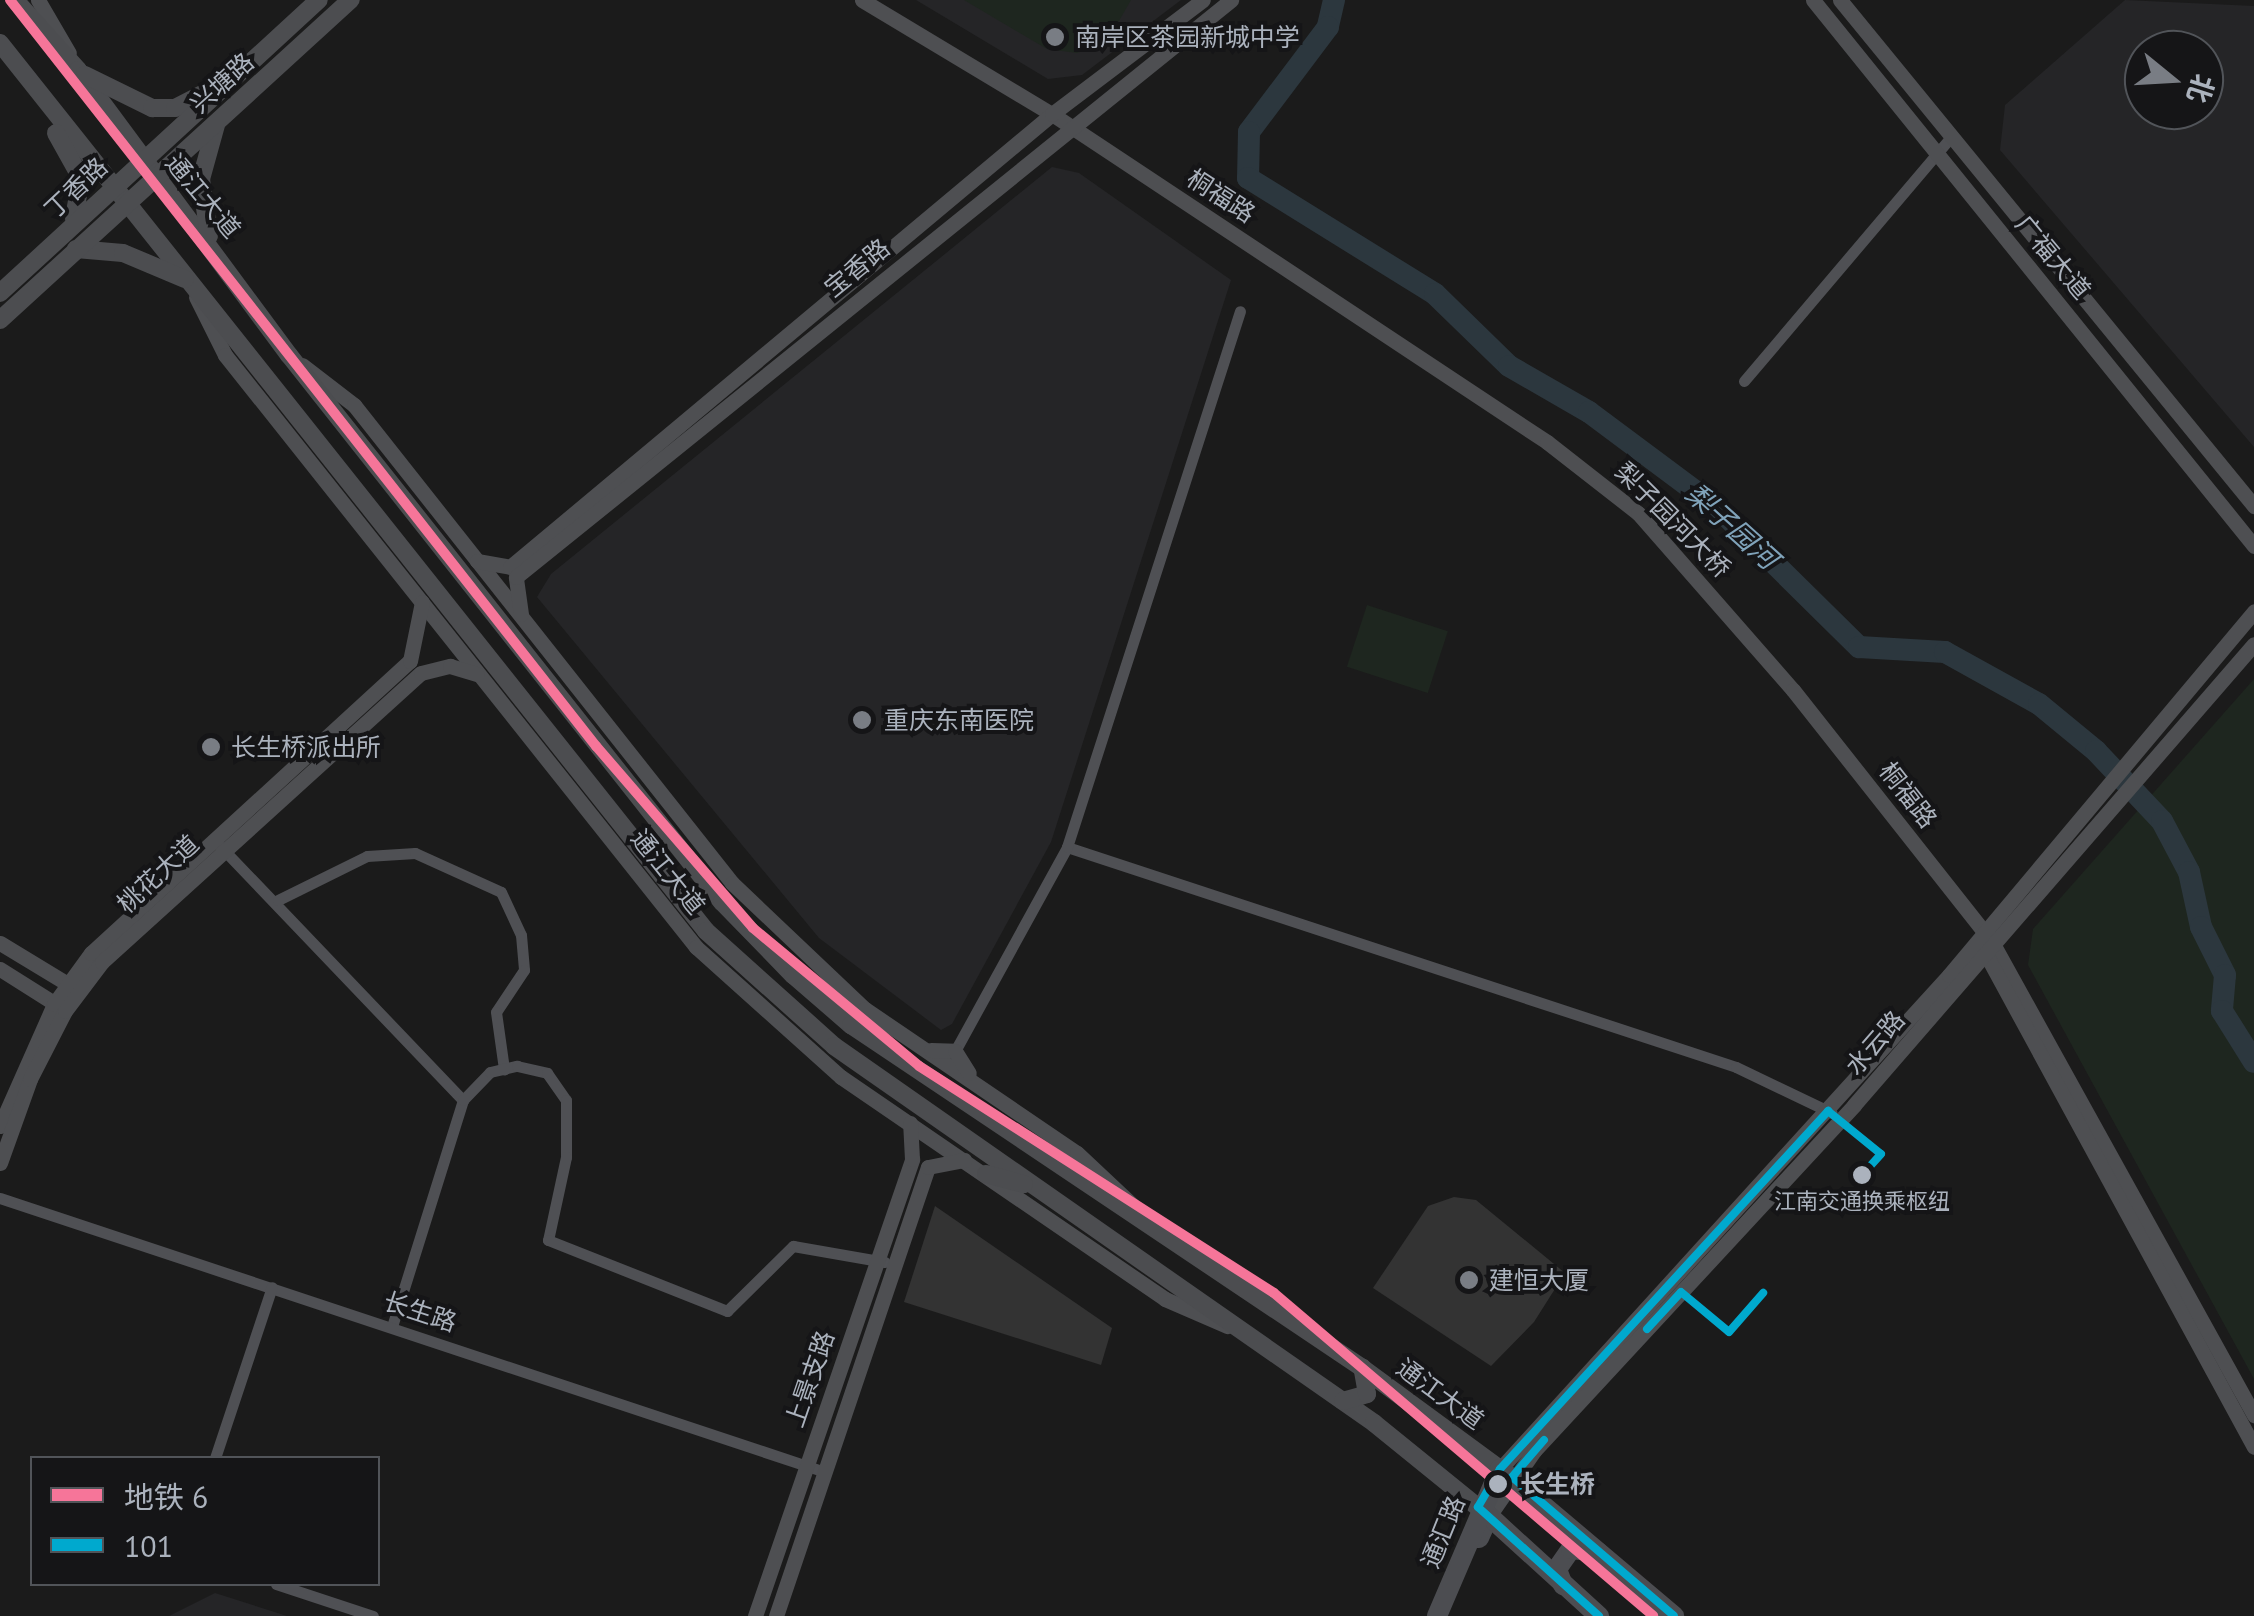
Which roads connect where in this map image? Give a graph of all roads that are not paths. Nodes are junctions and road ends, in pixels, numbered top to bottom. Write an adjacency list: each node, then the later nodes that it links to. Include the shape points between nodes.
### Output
1 (14, 0): 12 (main road, 通江大道)
2 (38, 0): 12 (street, 通江大道)
3 (319, 0): 13 (main road, 兴塘路)
4 (351, 0): 15 (main road, 兴塘路)
5 (862, 0): 14 (street, 桐福路)
6 (1203, 0): 14 (street, 宝香路)
7 (1230, 0): 16 (street, 宝香路)
8 (1813, 0): 18 (street, 广福大道)
9 (1840, 0): 17 (street, 广福大道)
10 (0, 42): 11 (main road, 通江大道)
11 (19, 67): 21 (main road, 通江大道); 23 (main road, via 82,178 82,205)
12 (78, 70): 13 (main road, via 128,102 164,109); 19 (main road, 通江大道)
13 (233, 78): 19 (main road, 兴塘路)
14 (1052, 114): 16 (street, 桐福路); 36 (street, 宝香路)
15 (216, 122): 20 (main road, 兴塘路); 24 (main road, via 200,179)
16 (1070, 126): 32 (street, 桐福路); 36 (street, 宝香路)
17 (1950, 138): 18 (street); 33 (street, 广福大道)
18 (1936, 155): 31 (street); 34 (street, 广福大道)
19 (141, 160): 20 (main road, 通江大道); 21 (main road, 丁香路)
20 (154, 177): 22 (main road, 兴塘路); 24 (main road, 通江大道)
21 (113, 188): 22 (main road, 通江大道); 23 (main road, 丁香路)
22 (125, 204): 25 (main road, 丁香路); 26 (main road, 通江大道)
23 (66, 232): 27 (main road, 丁香路)
24 (210, 241): 30 (main road, 通江大道)
25 (76, 249): 26 (main road, via 124,253); 29 (main road, 丁香路)
26 (188, 280): 37 (street, 通江大道, via 225,355); 64 (main road, 通江大道, via 706,931 794,1014)
27 (0, 293)
28 (1240, 311): 46 (street)
29 (0, 320)
30 (290, 354): 35 (street, 通江大道, via 354,405); 66 (main road, 通江大道, via 722,902 793,975 851,1024)
31 (1744, 382)
32 (1547, 442): 43 (street, 梨子园河大桥, via 1638,514)
33 (2254, 506)
34 (2254, 546)
35 (477, 562): 36 (street); 39 (street, 通江大道)
36 (513, 572): 39 (street)
37 (422, 602): 41 (street); 42 (street, 通江大道)
38 (2254, 611): 44 (street, 水云路)
39 (521, 618): 53 (street, 通江大道, via 732,883 866,1009)
40 (2254, 644): 44 (street, 水云路)
41 (415, 667): 42 (street); 45 (street, 桃花大道)
42 (477, 674): 59 (street, 通江大道, via 696,947 812,1054)
43 (1793, 690): 49 (street, 桐福路)
44 (2156, 739): 49 (street, 水云路)
45 (218, 844): 47 (street); 51 (street, 桃花大道)
46 (1067, 848): 54 (street); 58 (street, via 1736,1067)
47 (278, 900): 55 (street, via 350,862 415,853 502,892 521,935 524,970 496,1012); 57 (street)
48 (0, 943): 51 (street)
49 (1985, 943): 58 (street, 水云路); 74 (street); 75 (street)
50 (0, 969): 52 (street)
51 (74, 988): 52 (street, 桃花大道)
52 (59, 1007): 60 (street, 桃花大道); 62 (street, 桃花大道)
53 (931, 1050): 54 (street); 56 (street, 通江大道)
54 (956, 1051): 56 (street)
55 (504, 1069): 57 (street); 67 (street, via 547,1073 566,1100 566,1158 548,1240 727,1311 793,1246)
56 (974, 1081): 66 (street, 通江大道, via 1077,1153)
57 (463, 1100): 70 (street)
58 (1835, 1115): 79 (street, 水云路)
59 (910, 1123): 61 (street, 通江大道); 67 (street, 上景支路, via 912,1159)
60 (0, 1126)
61 (965, 1160): 63 (street, 通江大道); 68 (street, 上景支路, via 928,1167)
62 (0, 1163)
63 (986, 1174): 64 (main road); 71 (street, 通江大道, via 1165,1299)
64 (1037, 1188): 71 (main road, 通江大道)
65 (0, 1198): 69 (street, 长生路)
66 (1162, 1232): 72 (main road, 通江大道)
67 (877, 1262): 68 (street); 77 (street, 上景支路)
68 (895, 1264): 78 (street, 上景支路)
69 (272, 1288): 70 (street, 长生路); 76 (street)
70 (392, 1326): 77 (street, 长生路)
71 (1257, 1340): 73 (main road, 通江大道)
72 (1362, 1367): 73 (main road, via 1367,1394); 79 (main road, 通江大道)
73 (1342, 1400): 80 (main road, 通江大道)
74 (2254, 1415)
75 (2254, 1447)
76 (216, 1456)
77 (807, 1466): 78 (street, 长生路); 85 (street, 上景支路)
78 (825, 1472): 86 (street, 上景支路)
79 (1506, 1473): 80 (highway, 通汇路); 81 (highway, 通江大道)
80 (1483, 1511): 82 (highway, 通江大道); 87 (highway, 通汇路); 88 (highway, 通汇路)
81 (1600, 1552): 82 (highway, via 1571,1549 1557,1569); 90 (highway, 通江大道)
82 (1562, 1584): 89 (highway, 通江大道)
83 (282, 1586): 84 (street)
84 (373, 1616)
85 (755, 1616)
86 (776, 1616)
87 (1438, 1616)
88 (1451, 1616)
89 (1598, 1616)
90 (1674, 1616)

